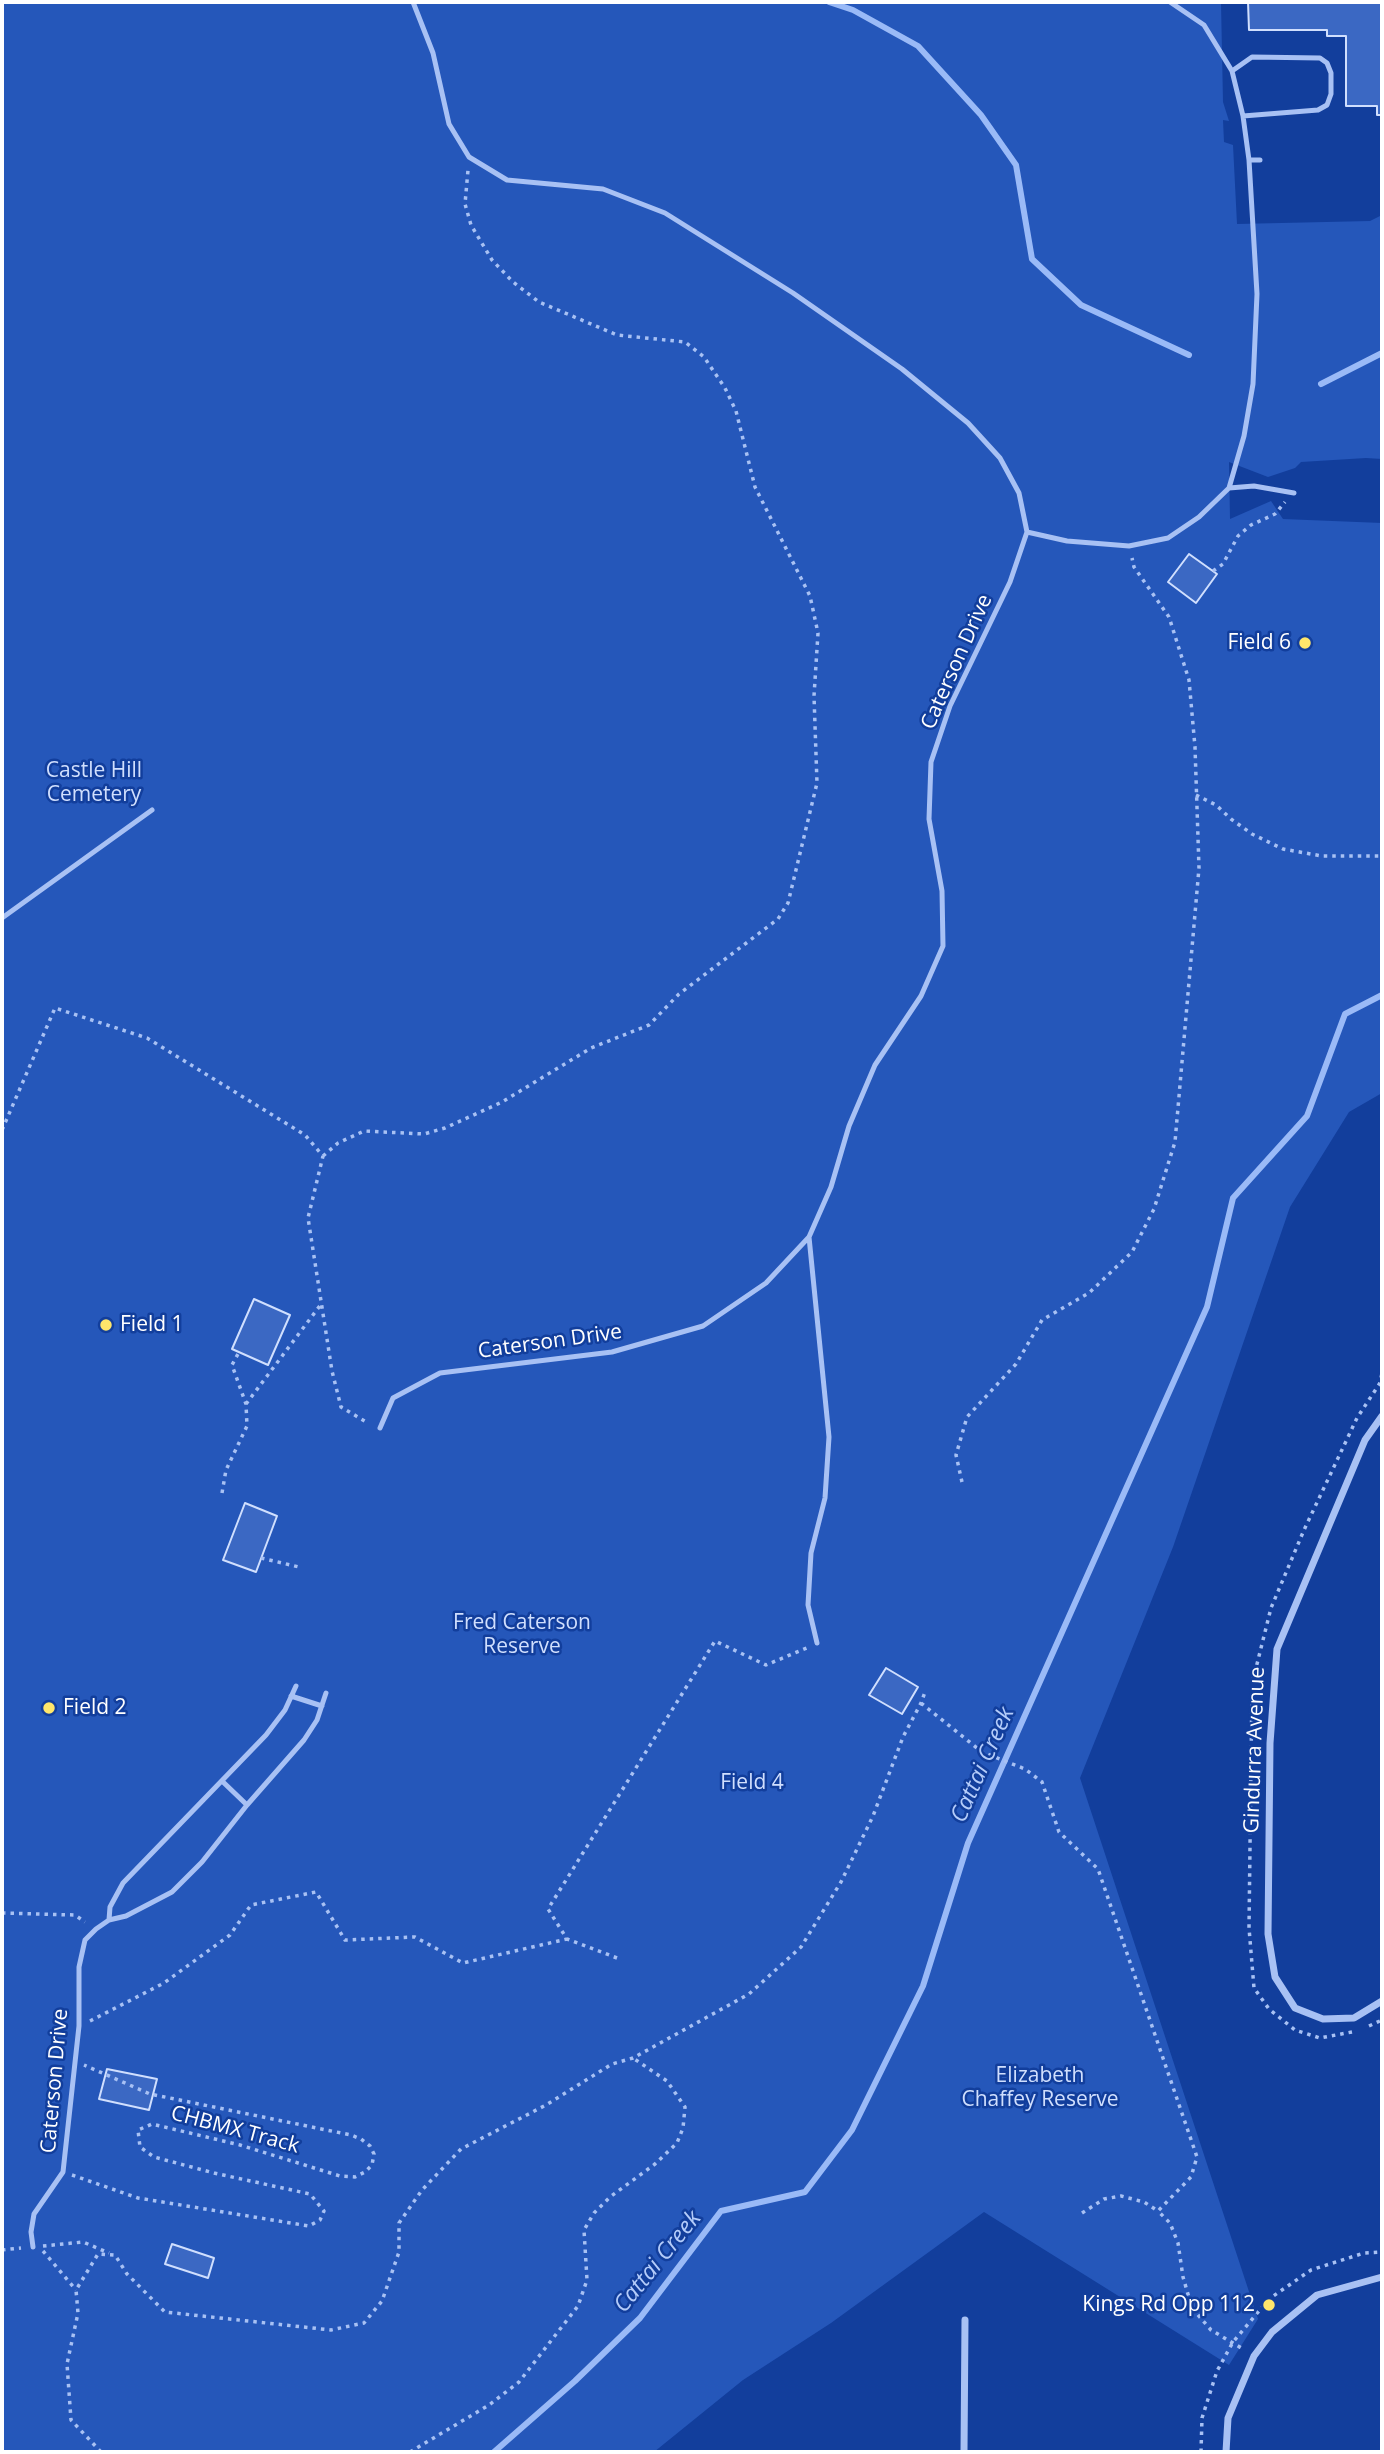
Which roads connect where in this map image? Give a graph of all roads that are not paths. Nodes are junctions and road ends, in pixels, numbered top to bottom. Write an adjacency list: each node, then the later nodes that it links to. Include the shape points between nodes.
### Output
1 (413, 2): 9 (lane, via 433,53 449,124 469,157 507,180 603,189 665,213 793,293 902,369 968,423 1000,458 1019,493)
2 (1170, 2): 3 (lane, via 1204,25)
3 (1232, 71): 4 (lane); 4 (lane, via 1252,57 1320,58 1331,73 1331,94 1318,110)
4 (1243, 116): 5 (lane)
5 (1249, 160): 6 (lane); 7 (lane, via 1257,294 1252,384 1244,436)
6 (1260, 160)
7 (1228, 488): 8 (lane, via 1254,486); 9 (lane, via 1199,517 1168,538 1129,546)
8 (1294, 493)
9 (1027, 532): 12 (lane, Caterson Drive, via 1010,582 950,706 931,762 929,819 942,891 943,946 921,996 875,1065)
10 (152, 810): 11 (lane)
11 (2, 918)
12 (809, 1237): 14 (lane, Caterson Drive, via 766,1283 703,1326 612,1352 440,1373 393,1398); 15 (lane, via 829,1437 825,1498 811,1553 808,1605)
13 (1382, 1416): 23 (street, Gindurra Avenue, via 1365,1440 1277,1650 1270,1743 1268,1934 1275,1977 1295,2008 1323,2018 1354,2018)
14 (380, 1428)
15 (817, 1643)
16 (296, 1686): 18 (lane)
17 (326, 1693): 19 (lane, Caterson Drive)
18 (291, 1696): 19 (lane); 20 (lane, via 278,1721)
19 (322, 1706): 21 (lane, Caterson Drive, via 303,1740)
20 (222, 1781): 21 (lane); 22 (lane, via 123,1883 110,1907)
21 (247, 1805): 22 (lane, Caterson Drive, via 172,1892)
22 (109, 1920): 24 (lane, Caterson Drive, via 85,1940 63,2172 34,2214)
23 (1382, 2001)
24 (33, 2248)
25 (1382, 2277): 28 (street, via 1317,2295 1272,2332 1254,2356 1228,2418)
26 (965, 2320): 27 (street)
27 (964, 2452)
28 (1226, 2452)

